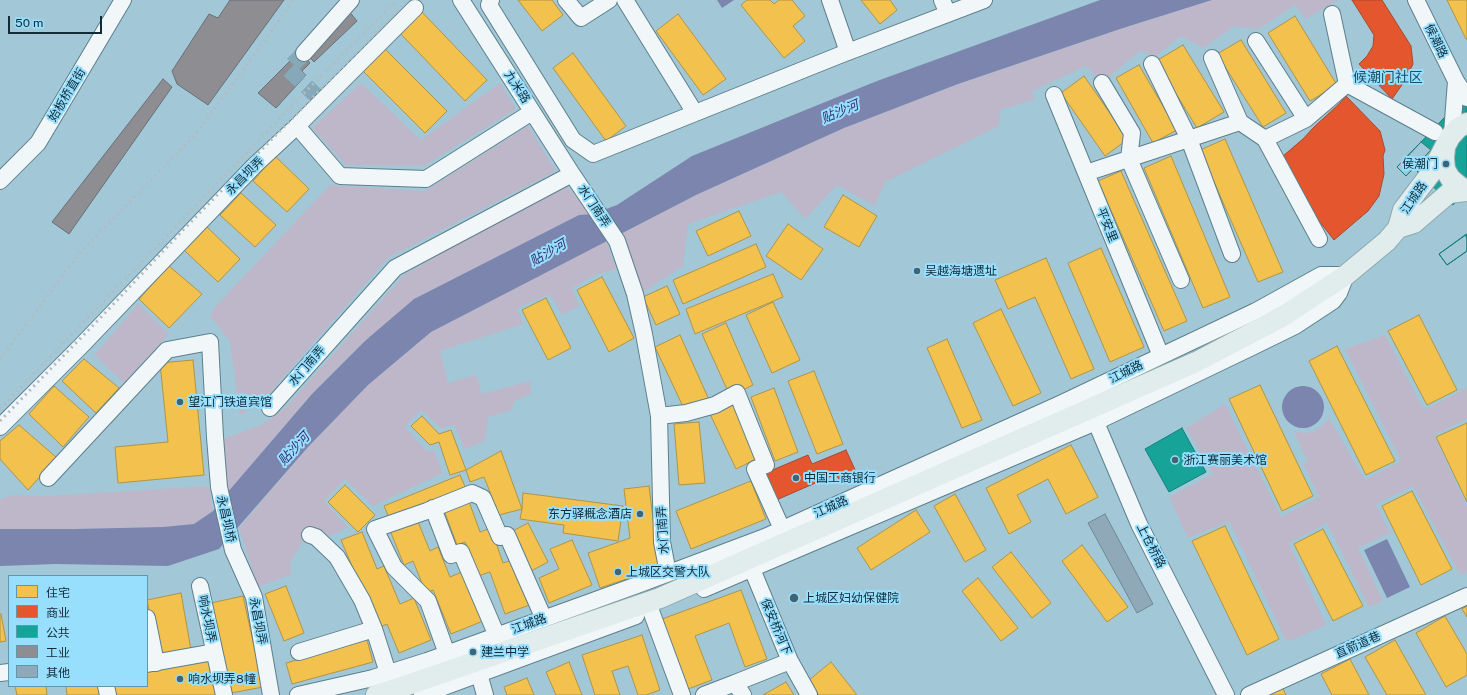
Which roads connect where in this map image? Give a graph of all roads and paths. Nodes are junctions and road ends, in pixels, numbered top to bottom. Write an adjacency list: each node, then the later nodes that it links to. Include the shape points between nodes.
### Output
1 (351, 0): 16 (street)
2 (461, 0): 24 (street, 九米路)
3 (491, 0): 25 (street, via 489,5 573,140 593,154)
4 (566, 0): 5 (street, via 580,18)
5 (609, 0)
6 (625, 0): 25 (street)
7 (830, 0): 15 (street)
8 (984, 0): 11 (street)
9 (1416, 0): 19 (street, 候潮路)
10 (115, 4): 35 (street, 始板桥直街, via 38,143)
11 (945, 7): 15 (street)
12 (415, 8): 28 (street, 永昌坝弄)
13 (1332, 14): 21 (street)
14 (1256, 41): 26 (street)
15 (848, 52): 25 (street)
16 (304, 53)
17 (1212, 58): 27 (street)
18 (1152, 64): 30 (street)
19 (1456, 81): 23 (street, 候潮路); 29 (street)
20 (1102, 83): 32 (street, via 1132,133)
21 (1347, 84): 26 (street); 29 (street)
22 (1054, 95): 33 (street, 平安里)
23 (1467, 98)
24 (532, 112): 28 (street, via 426,179 340,176); 34 (street, 九米路)
25 (695, 113)
26 (1306, 119): 31 (street)
27 (1240, 122): 30 (street); 31 (street)
28 (297, 126): 46 (street, 永昌坝弄, via 255,165)
29 (1450, 134): 36 (main road, 江城路, via 1444,158 1445,169 1454,182); 37 (main road, 江城路, via 1431,173 1403,210)
30 (1189, 139): 32 (street); 39 (street)
31 (1265, 139): 38 (street)
32 (1129, 159): 33 (street); 41 (street)
33 (1086, 173): 42 (street, 平安里)
34 (572, 174): 43 (street, 水门南弄, via 395,268); 45 (street, 水门南弄, via 617,241 635,294)
35 (0, 182)
36 (1467, 191): 37 (main road, 江城路, via 1449,193 1414,223)
37 (1398, 228): 40 (main road, 江城路, via 1376,251)
38 (1319, 239)
39 (1232, 254)
40 (1346, 275): 42 (street, 江城路, via 1321,275 1256,311); 44 (main road, 江城路, via 1282,318 1196,362)
41 (1181, 280)
42 (1161, 356): 44 (street, 江城路)
43 (270, 408)
44 (1090, 408): 49 (street, 江城路); 52 (street, 江城路); 72 (main road, 江城路, via 660,598); 78 (street, 上仓桥路, via 1139,524)
45 (659, 416): 49 (street, via 686,413 715,404 737,393 766,465 755,469); 53 (street, 水门南弄, via 662,542)
46 (0, 427)
47 (48, 478): 51 (street, 永昌坝桥, via 167,350 210,342 219,487)
48 (433, 508): 57 (street, via 472,493 483,498 500,537 507,535); 60 (street, via 451,555 461,552); 63 (street, via 374,529 394,567 428,601)
49 (782, 529): 53 (street, 江城路)
50 (310, 535): 59 (street, via 316,537 337,557 362,600)
51 (233, 550): 70 (street, 永昌坝弄, via 254,597)
52 (752, 569): 56 (street, 江城路); 64 (street, 保安桥河下)
53 (668, 573): 57 (street, 江城路)
54 (200, 586): 61 (street, 响水坝弄)
55 (1467, 596): 79 (street, 直箭道巷)
56 (651, 611): 67 (street, 江城路); 75 (street)
57 (544, 619): 60 (street, 江城路)
58 (148, 629): 65 (street)
59 (374, 629): 62 (street); 66 (street)
60 (497, 636): 63 (street, 江城路)
61 (214, 652): 65 (street, 响水坝弄); 69 (street, 响水坝弄)
62 (299, 652)
63 (447, 654): 66 (street, 江城路)
64 (790, 661): 68 (street, 保安桥河下); 77 (street)
65 (151, 663)
66 (388, 673): 71 (street, 江城路)
67 (479, 674): 73 (street, 江城路); 74 (street)
68 (739, 689): 76 (street, 保安桥河下)
69 (224, 695)
70 (271, 695)
71 (298, 695)
72 (376, 695)
73 (422, 695)
74 (485, 695)
75 (682, 695)
76 (704, 695)
77 (809, 695)
78 (1226, 695)
79 (1249, 695)

